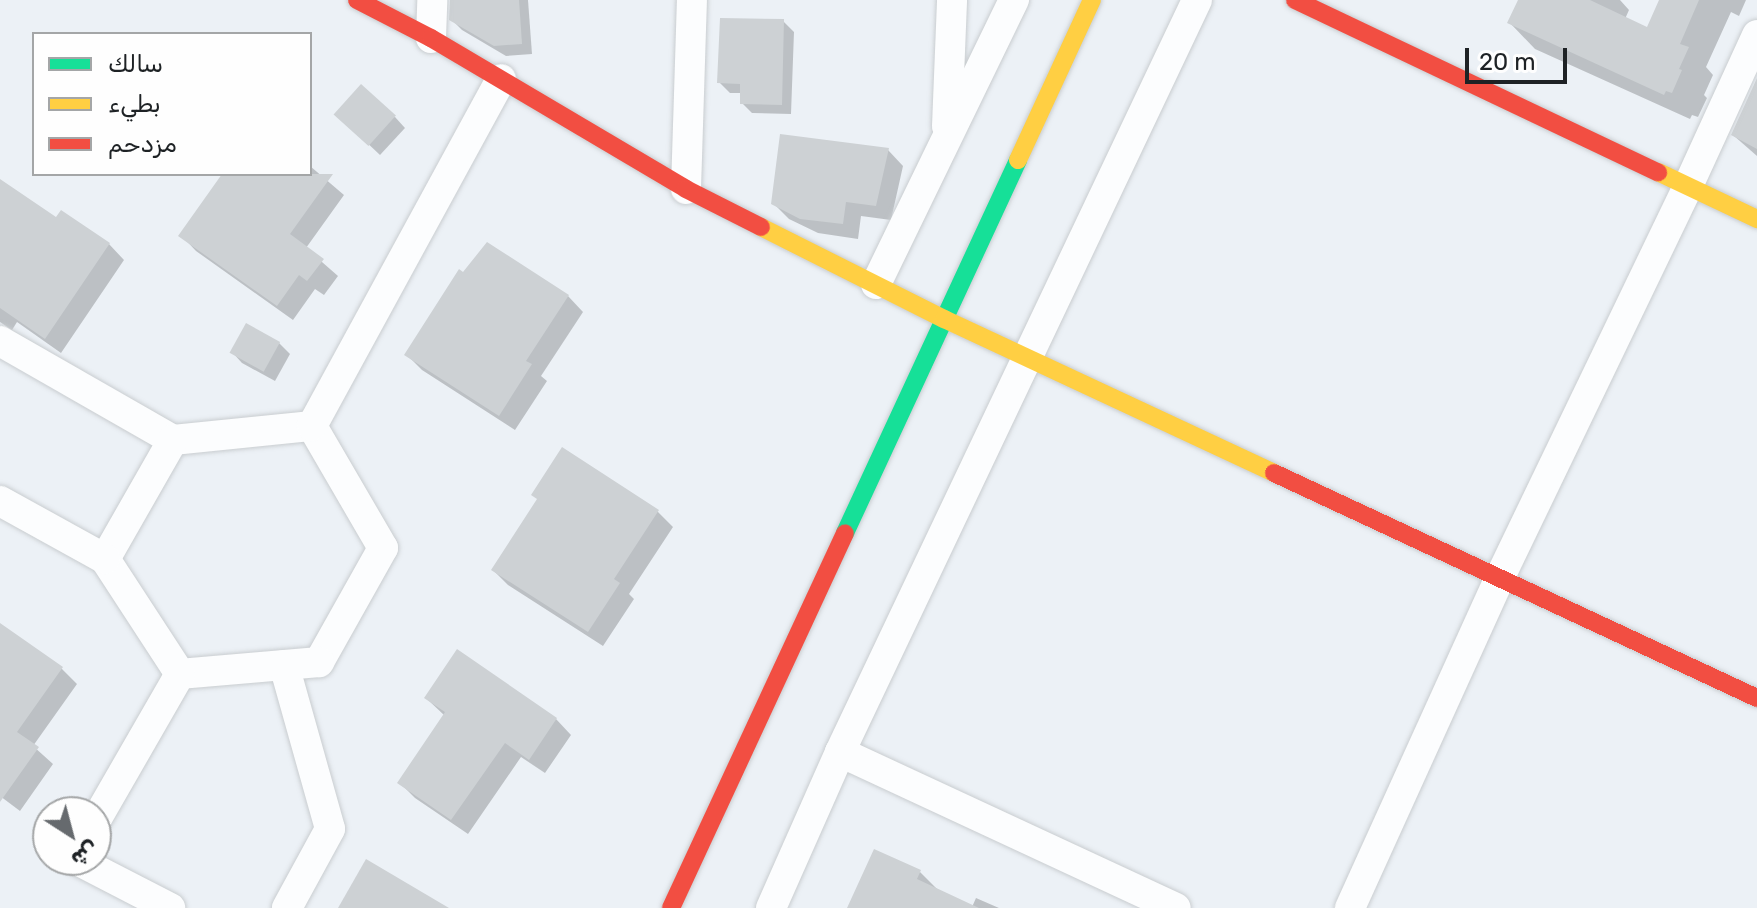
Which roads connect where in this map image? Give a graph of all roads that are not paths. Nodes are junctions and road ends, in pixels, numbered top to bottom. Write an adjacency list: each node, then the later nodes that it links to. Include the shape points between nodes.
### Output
1 (357, 0): 10 (street)
2 (432, 0): 10 (street)
3 (692, 0): 14 (street)
4 (952, 0): 12 (street)
5 (1014, 0): 12 (street)
6 (1092, 0): 17 (street)
7 (1197, 0): 19 (street)
8 (1295, 0): 13 (street)
9 (1757, 35): 13 (street)
10 (431, 38): 11 (street)
11 (501, 79): 14 (street); 20 (street)
12 (946, 140): 16 (street)
13 (1688, 186): 15 (street); 24 (street)
14 (686, 189): 16 (street)
15 (1757, 219)
16 (876, 284): 17 (street)
17 (944, 319): 19 (street); 33 (street)
18 (0, 341): 21 (street)
19 (1030, 356): 24 (street); 28 (street)
20 (312, 426): 21 (street); 25 (street, via 383,548 319,662)
21 (173, 440): 23 (street)
22 (0, 501): 23 (street)
23 (105, 559): 26 (street)
24 (1500, 577): 27 (street); 36 (street)
25 (284, 665): 26 (street); 32 (street, via 330,829)
26 (180, 674): 29 (street)
27 (1757, 698)
28 (840, 752): 34 (street); 35 (street)
29 (110, 796)
30 (108, 876): 31 (street)
31 (170, 908)
32 (287, 908)
33 (671, 908)
34 (771, 908)
35 (1176, 908)
36 (1350, 908)

